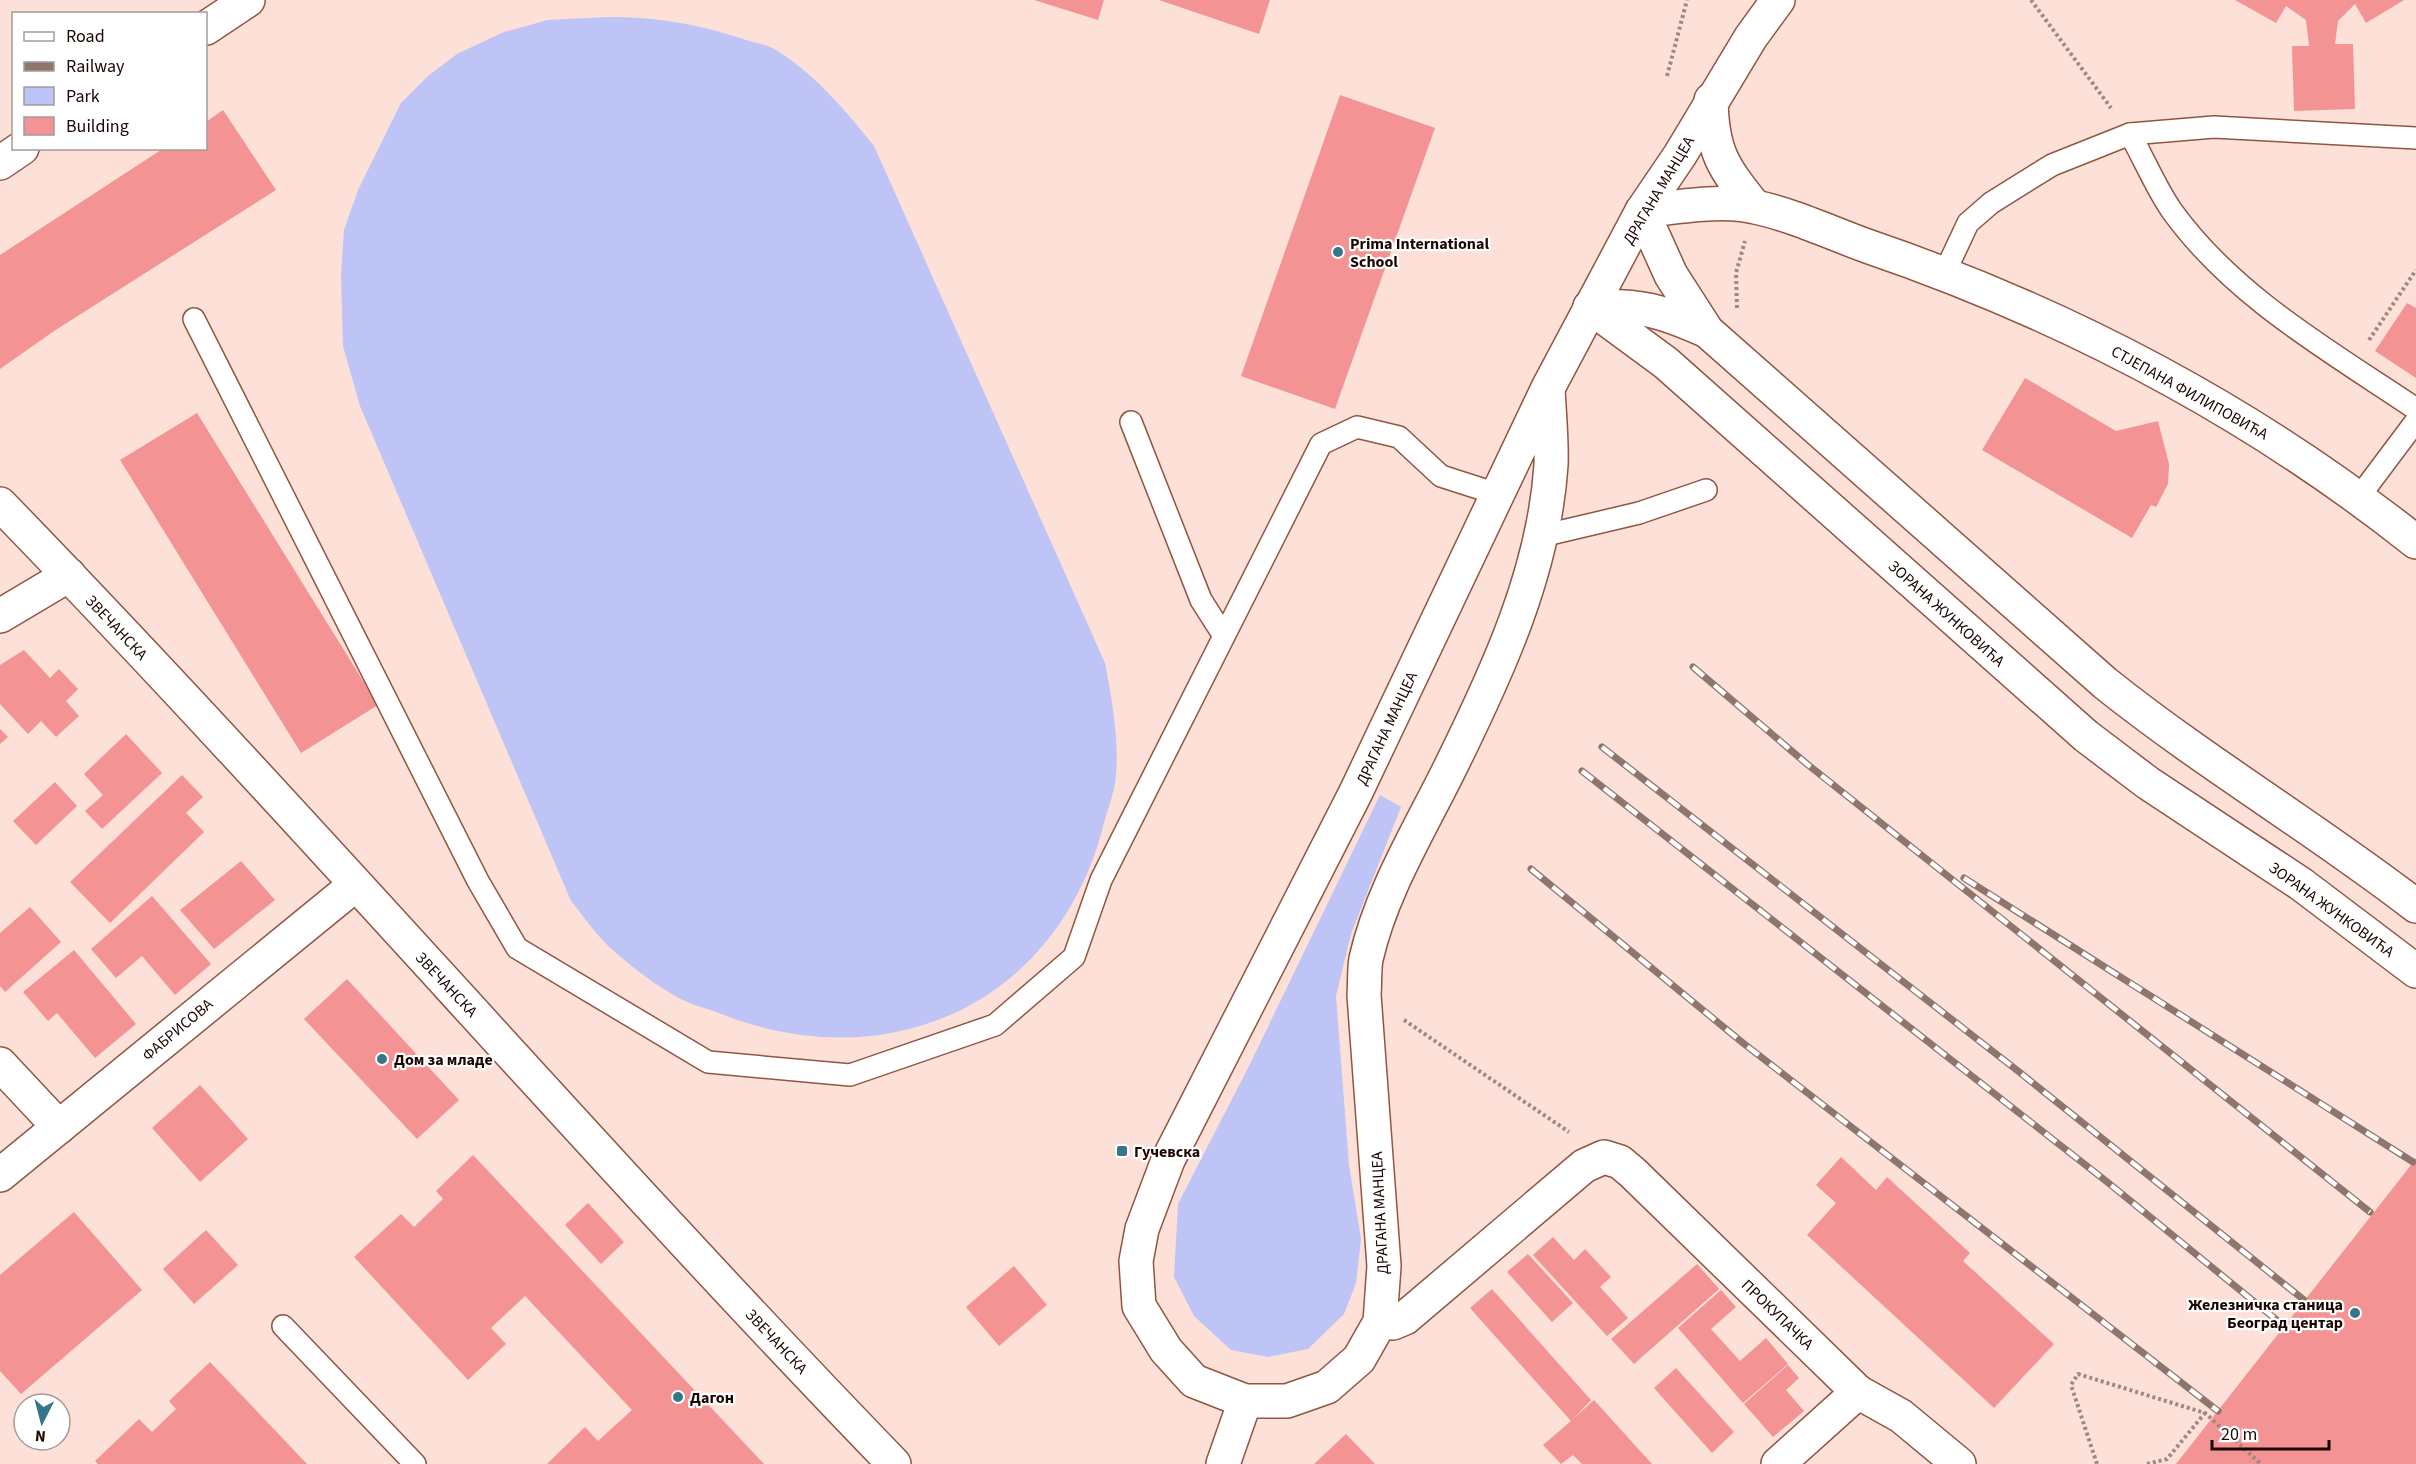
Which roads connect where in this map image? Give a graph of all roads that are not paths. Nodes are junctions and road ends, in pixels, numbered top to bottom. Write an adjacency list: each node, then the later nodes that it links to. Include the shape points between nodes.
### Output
1 (248, 0): 3 (street)
2 (1778, 0): 4 (street, ДРАГАНА МАНЦЕА)
3 (207, 27)
4 (1711, 100): 9 (street, via 1720,161); 10 (street, ДРАГАНА МАНЦЕА)
5 (2130, 134): 6 (lane, via 2214,128); 11 (lane, via 2052,165 1991,203 1968,223); 16 (lane, via 2171,210 2208,254 2255,298)
6 (2416, 138)
7 (19, 150): 8 (street)
8 (0, 163)
9 (1754, 206): 10 (street, СТЈЕПАНА ФИЛИПОВИЋА, via 1704,205); 11 (street, СТЈЕПАНА ФИЛИПОВИЋА)
10 (1642, 211): 12 (street, ДРАГАНА МАНЦЕА); 14 (street, via 1667,267)
11 (1945, 272): 21 (street, СТЈЕПАНА ФИЛИПОВИЋА, via 2025,306 2172,378 2295,452)
12 (1590, 307): 14 (street, via 1640,307); 15 (street, ДРАГАНА МАНЦЕА); 30 (street, ЗОРАНА ЖУНКОВИЋА, via 1666,363 2086,736 2148,783 2301,884)
13 (194, 319): 27 (lane, via 478,881 517,948 708,1062 849,1075 995,1025 1074,957 1101,880)
14 (1707, 331): 29 (street, via 2105,683 2170,735 2333,844)
15 (1548, 387): 20 (street, ДРАГАНА МАНЦЕА); 23 (street, ДРАГАНА МАНЦЕА, via 1551,464)
16 (2416, 409)
17 (2416, 421): 21 (lane)
18 (1131, 422): 27 (lane, via 1201,600)
19 (1706, 490): 23 (lane, via 1639,513 1550,534)
20 (1497, 494): 27 (lane, via 1442,476 1399,437 1357,427 1321,444); 37 (street, ДРАГАНА МАНЦЕА, via 1355,794 1168,1160 1142,1229 1136,1261 1139,1306 1166,1350 1194,1381)
21 (2359, 497): 24 (street, СТЈЕПАНА ФИЛИПОВИЋА)
22 (0, 504): 25 (street, ЗВЕЧАНСКА)
23 (1538, 541): 34 (street, ДРАГАНА МАНЦЕА, via 1524,602 1479,710 1392,886 1366,961 1365,995 1384,1266)
24 (2416, 542)
25 (69, 575): 26 (street); 28 (street, ЗВЕЧАНСКА)
26 (0, 616)
27 (1224, 636)
28 (355, 885): 32 (street, ФАБРИСОВА); 39 (street, ЗВЕЧАНСКА)
29 (2416, 906)
30 (2416, 971)
31 (0, 1064): 32 (street)
32 (59, 1127): 33 (street, ФАБРИСОВА)
33 (0, 1175)
34 (1380, 1322): 36 (street, ПРОКУПАЧКА, via 1393,1323 1405,1318 1584,1166 1604,1156 1633,1173); 37 (street, ДРАГАНА МАНЦЕА, via 1359,1359 1327,1387 1287,1401)
35 (283, 1326): 38 (lane)
36 (1858, 1392): 41 (street); 42 (street, ПРОКУПАЧКА, via 1900,1416)
37 (1245, 1401): 40 (street)
38 (415, 1464)
39 (894, 1464)
40 (1223, 1464)
41 (1778, 1464)
42 (1959, 1464)

